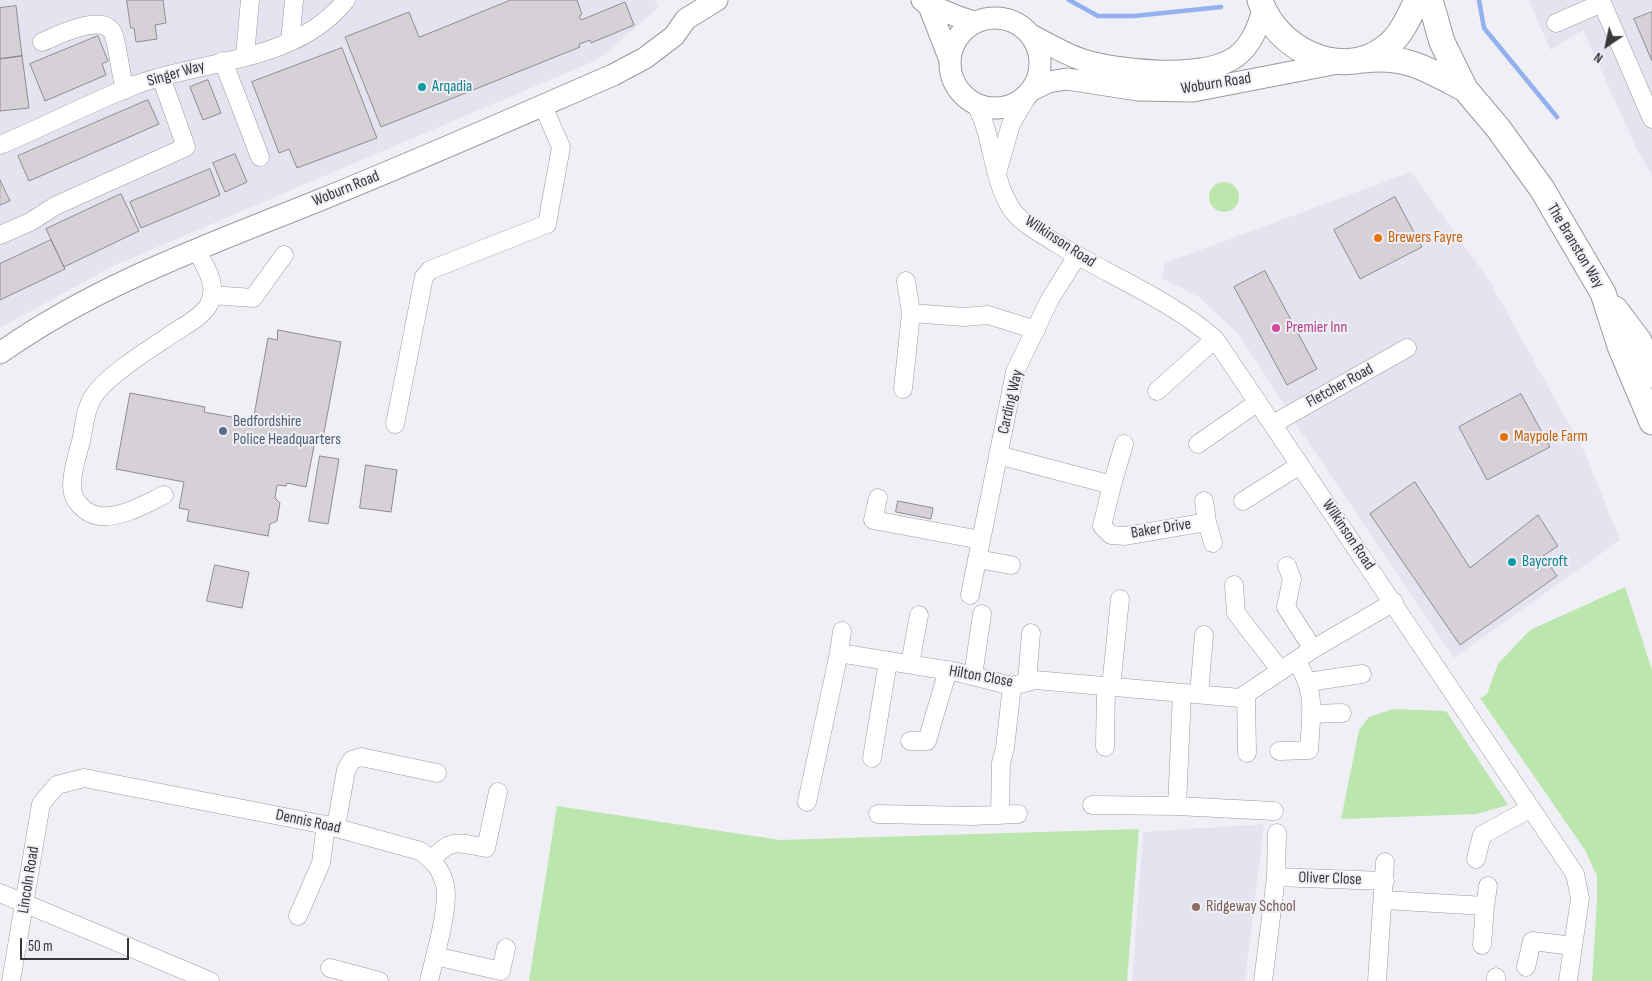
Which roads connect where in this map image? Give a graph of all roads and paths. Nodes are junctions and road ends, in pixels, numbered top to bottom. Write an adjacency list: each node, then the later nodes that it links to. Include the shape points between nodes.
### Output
1 (250, 0): 15 (street)
2 (294, 0): 14 (street)
3 (346, 0): 14 (street, Singer Way, via 320,26)
4 (718, 0): 9 (main road, Woburn Road)
5 (1417, 0): 18 (highway, via 1393,41 1374,55)
6 (1430, 0): 20 (highway, The Branston Way, via 1442,42)
7 (926, 3): 10 (main road); 16 (main road)
8 (1262, 5): 12 (main road, Woburn Road, via 1252,39 1238,55 1222,64 1201,68 1160,71 1118,68 1082,60); 18 (highway, The Branston Way, via 1278,32 1300,48 1326,60)
9 (688, 9): 24 (main road, Woburn Road, via 674,36 645,58)
10 (976, 22): 12 (main road, via 1006,19); 16 (main road, via 958,37)
11 (1556, 23): 25 (street, via 1602,3)
12 (1031, 35): 22 (main road, via 1041,63)
13 (42, 42): 21 (street, via 93,24 104,24 113,32)
14 (290, 42): 15 (street, Singer Way)
15 (245, 56): 17 (street, Singer Way)
16 (950, 60): 23 (main road, via 950,74 956,86)
17 (223, 61): 19 (street, Singer Way); 27 (street)
18 (1349, 62): 20 (highway, The Branston Way, via 1389,59 1414,63); 22 (main road, Woburn Road, via 1193,90 1138,90 1067,79 1048,82)
19 (161, 77): 21 (street, Singer Way); 29 (street, via 186,147 55,206)
20 (1465, 89): 34 (highway, The Branston Way, via 1542,189)
21 (125, 90): 26 (street, Singer Way)
22 (1030, 93): 23 (main road, via 1004,108); 28 (street, via 1011,124)
23 (976, 105): 28 (street, Wilkinson Road, via 988,131)
24 (543, 106): 30 (main road, Woburn Road); 46 (street, via 561,147 547,224 430,270 424,277)
25 (1652, 119)
26 (0, 145)
27 (260, 158)
28 (996, 175): 32 (street, Wilkinson Road, via 1010,206 1030,227)
29 (0, 235)
30 (196, 250): 35 (street, via 212,283); 40 (main road, Woburn Road, via 100,293 30,332)
31 (284, 255): 35 (street, via 253,298)
32 (1077, 256): 37 (street, Carding Way, via 1050,299); 38 (street, Wilkinson Road, via 1165,304 1201,326)
33 (906, 281): 36 (street)
34 (1603, 293): 41 (highway, via 1639,341); 45 (highway, The Branston Way, via 1620,346)
35 (212, 295): 53 (street, via 200,314 100,387 91,399 72,475 76,501 94,515 107,516 133,510)
36 (911, 313): 37 (street, via 944,317 988,315); 42 (street)
37 (1036, 330): 50 (street, Carding Way, via 1015,372)
38 (1215, 339): 43 (street); 44 (street, Wilkinson Road)
39 (1407, 348): 47 (street, Fletcher Road)
40 (0, 353)
41 (1652, 375)
42 (903, 389)
43 (1157, 391)
44 (1258, 402): 47 (street, Wilkinson Road); 49 (street)
45 (1652, 422)
46 (395, 424)
47 (1273, 424): 51 (street, Wilkinson Road)
48 (1124, 444): 52 (street, Baker Drive)
49 (1198, 444)
50 (998, 455): 52 (street); 58 (street, Carding Way)
51 (1300, 465): 56 (street); 66 (street, Wilkinson Road)
52 (1112, 485): 57 (street, Baker Drive, via 1102,526 1111,535 1125,536)
53 (164, 495)
54 (878, 498): 58 (street, via 873,520)
55 (1204, 501): 57 (street, Baker Drive)
56 (1243, 501)
57 (1207, 522): 59 (street, Baker Drive)
58 (981, 540): 60 (street, Carding Way)
59 (1213, 543)
60 (977, 559): 61 (street); 64 (street, Carding Way)
61 (1011, 565)
62 (1287, 566): 72 (street, via 1292,579 1286,607)
63 (1234, 585): 78 (street, via 1236,613)
64 (970, 594)
65 (1120, 600): 83 (street)
66 (1394, 602): 72 (street, Hilton Close); 99 (street, Wilkinson Road)
67 (982, 614): 80 (street)
68 (920, 615): 76 (street)
69 (842, 631): 73 (street)
70 (1031, 633): 82 (street)
71 (1204, 635): 84 (street)
72 (1313, 650): 75 (street, Hilton Close)
73 (839, 653): 74 (street, Hilton Close); 96 (street)
74 (888, 661): 76 (street, Hilton Close); 92 (street)
75 (1296, 661): 78 (street, Hilton Close); 81 (street)
76 (910, 664): 77 (street, Hilton Close)
77 (948, 670): 80 (street, Hilton Close); 88 (street, via 927,741)
78 (1281, 671): 85 (street, Hilton Close)
79 (1362, 674): 81 (street)
80 (973, 676): 82 (street, Hilton Close)
81 (1308, 682): 87 (street, via 1312,692)
82 (1019, 684): 83 (street, Hilton Close, via 1035,680); 103 (street, via 1000,763)
83 (1109, 687): 84 (street, Hilton Close); 89 (street)
84 (1191, 694): 85 (street, Hilton Close, via 1240,698); 98 (street)
85 (1246, 694): 91 (street)
86 (1342, 713): 87 (street)
87 (1311, 714): 90 (street, via 1309,750)
88 (910, 741)
89 (1105, 746)
90 (1279, 751)
91 (1247, 753)
92 (872, 758)
93 (437, 773): 104 (street, via 361,757 352,760 346,770)
94 (56, 785): 104 (street, Dennis Road, via 84,778); 114 (street, Lincoln Road, via 41,804)
95 (498, 792): 107 (street, via 486,848 450,843 441,848)
96 (807, 802)
97 (1092, 805): 98 (street)
98 (1177, 806): 100 (street)
99 (1531, 808): 106 (street, via 1482,835); 118 (street, Wilkinson Road, via 1575,874 1580,898)
100 (1274, 811)
101 (878, 814): 103 (street)
102 (1018, 814): 103 (street)
103 (1000, 815)
104 (331, 826): 107 (street, Dennis Road, via 420,852); 116 (street, via 321,864)
105 (1277, 833): 109 (street, Oliver Close)
106 (1476, 859)
107 (432, 860): 120 (street, via 446,886)
108 (1385, 862): 110 (street, Oliver Close)
109 (1276, 877): 110 (street, Oliver Close); 127 (street, Oliver Close)
110 (1385, 881): 113 (street, Oliver Close)
111 (1488, 886): 115 (street)
112 (0, 893): 114 (street)
113 (1384, 900): 115 (street); 128 (street, Oliver Close)
114 (26, 903): 123 (street, Lincoln Road); 124 (street)
115 (1485, 906): 117 (street)
116 (298, 916)
117 (1482, 945)
118 (1572, 946): 121 (street, via 1532,941); 129 (street, Wilkinson Road)
119 (506, 948): 120 (street, via 501,971)
120 (435, 956): 126 (street)
121 (1526, 967)
122 (330, 968): 125 (street)
123 (11, 981)
124 (210, 981)
125 (380, 981)
126 (429, 981)
127 (1263, 981)
128 (1377, 981)
129 (1568, 981)

